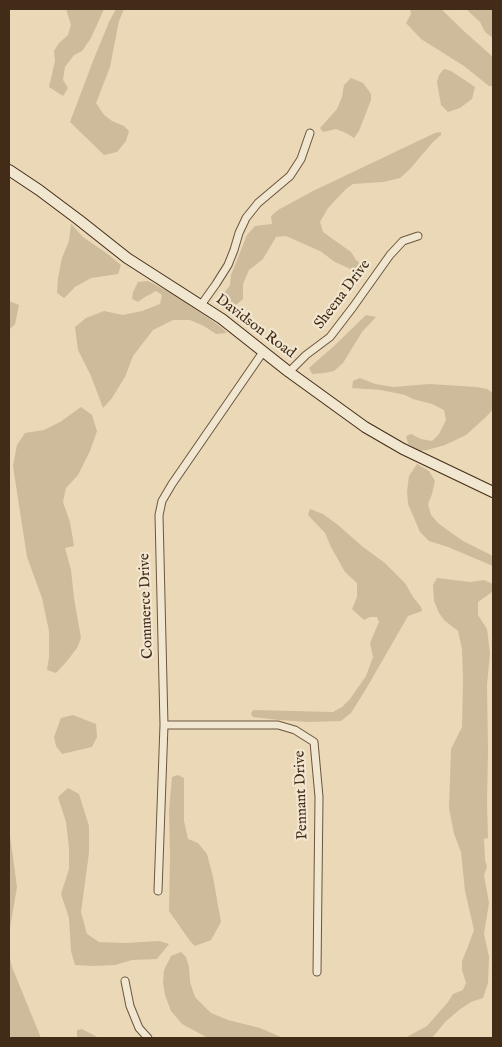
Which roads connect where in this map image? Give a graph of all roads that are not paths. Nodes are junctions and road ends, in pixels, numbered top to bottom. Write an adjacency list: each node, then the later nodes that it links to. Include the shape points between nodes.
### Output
1 (310, 133): 4 (street, via 290,176 258,203 246,218 228,265)
2 (9, 170): 4 (street, Davidson Road, via 127,258)
3 (418, 236): 6 (street, Sheena Drive, via 402,241 330,338)
4 (201, 305): 5 (street, Davidson Road)
5 (263, 352): 6 (street, Davidson Road); 8 (street, Commerce Drive, via 162,501 159,538)
6 (289, 372): 7 (street, Davidson Road, via 365,427)
7 (493, 492)
8 (164, 725): 9 (street, Commerce Drive); 10 (street, Pennant Drive, via 278,725 295,730 314,742 319,797)
9 (158, 891)
10 (317, 972)
11 (125, 981): 12 (street, via 138,1028)
12 (148, 1038)

